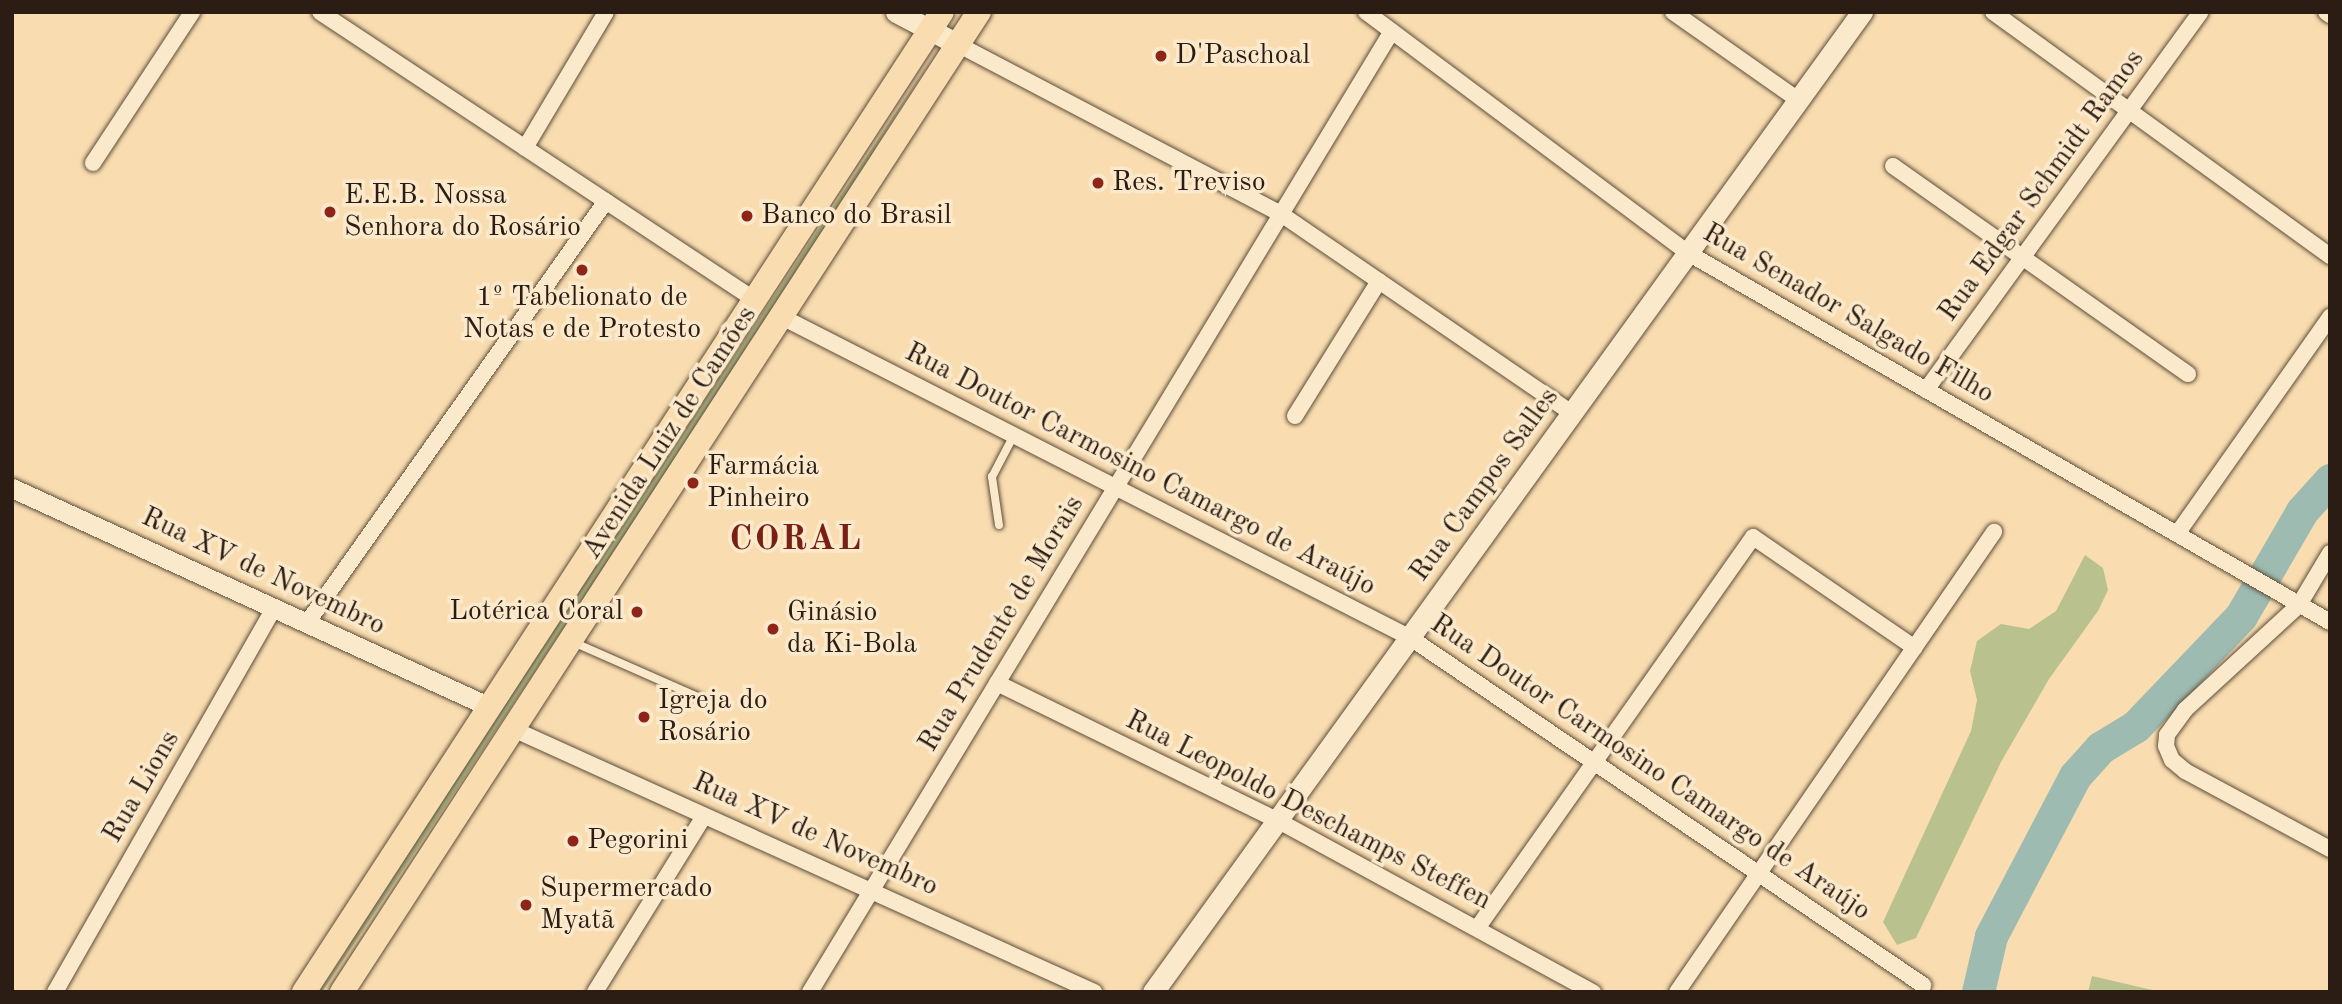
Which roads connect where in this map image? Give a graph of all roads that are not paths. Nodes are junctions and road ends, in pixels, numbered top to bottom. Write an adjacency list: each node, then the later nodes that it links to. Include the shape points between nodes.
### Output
1 (192, 12): 17 (street)
2 (320, 12): 16 (street)
3 (606, 12): 16 (street)
4 (895, 12): 11 (main road)
5 (979, 12): 13 (main road, Avenida Luiz de Camões)
6 (1366, 12): 12 (street, Rua Senador Salgado Filho)
7 (1673, 12): 14 (street)
8 (1862, 12): 14 (main road, Rua Campos Salles)
9 (1993, 12): 15 (street)
10 (2201, 12): 15 (street, Rua Edgar Schmidt Ramos)
11 (936, 21): 13 (main road); 25 (main road, Avenida Luiz de Camões)
12 (1392, 32): 20 (street, Rua Prudente de Morais); 21 (street, Rua Senador Salgado Filho)
13 (958, 45): 20 (street); 26 (main road, Avenida Luiz de Camões)
14 (1798, 100): 21 (main road, Rua Campos Salles)
15 (2130, 110): 22 (street); 23 (street, Rua Edgar Schmidt Ramos)
16 (525, 148): 19 (street)
17 (93, 163)
18 (1893, 166): 23 (street)
19 (606, 201): 25 (street); 42 (street)
20 (1281, 214): 24 (street); 33 (street, Rua Prudente de Morais)
21 (1688, 253): 29 (street, Rua Senador Salgado Filho); 30 (main road, Rua Campos Salles)
22 (2330, 256)
23 (2022, 257): 28 (street); 29 (street, Rua Edgar Schmidt Ramos)
24 (1378, 281): 30 (street); 31 (street)
25 (755, 300): 48 (main road, Avenida Luiz de Camões)
26 (782, 317): 32 (street, Rua Doutor Carmosino Camargo de Araújo); 44 (main road, Avenida Luiz de Camões)
27 (2330, 317): 37 (street)
28 (2188, 374)
29 (1926, 390): 37 (street, Rua Senador Salgado Filho)
30 (1572, 413): 43 (main road, Rua Campos Salles)
31 (1295, 416)
32 (1014, 435): 33 (street, Rua Doutor Carmosino Camargo de Araújo); 35 (lane, via 992,477)
33 (1116, 487): 43 (street, Rua Doutor Carmosino Camargo de Araújo); 46 (street, Rua Prudente de Morais)
34 (12, 488): 40 (street, Rua XV de Novembro)
35 (999, 525)
36 (1994, 532): 45 (street)
37 (2177, 534): 39 (street, Rua Senador Salgado Filho)
38 (2330, 553): 39 (street)
39 (2299, 605): 41 (street, Rua Senador Salgado Filho); 53 (street, via 2185,710 2167,734 2166,746 2172,760 2185,771)
40 (274, 608): 42 (street, Rua XV de Novembro); 58 (street, Rua Lions)
41 (2330, 622)
42 (307, 623): 48 (street, Rua XV de Novembro)
43 (1409, 637): 50 (street, Rua Doutor Carmosino Camargo de Araújo); 52 (main road, Rua Campos Salles)
44 (570, 641): 47 (lane); 49 (main road, Avenida Luiz de Camões)
45 (1915, 648): 50 (street, via 1753,537); 54 (street)
46 (997, 683): 52 (street, Rua Leopoldo Deschamps Steffen); 55 (street, Rua Prudente de Morais)
47 (700, 698)
48 (490, 707): 59 (main road, Avenida Luiz de Camões)
49 (513, 729): 51 (street, Rua XV de Novembro); 60 (main road, Avenida Luiz de Camões)
50 (1594, 762): 54 (street, Rua Doutor Carmosino Camargo de Araújo); 56 (street)
51 (704, 816): 55 (street, Rua XV de Novembro); 61 (street)
52 (1277, 820): 56 (street, Rua Leopoldo Deschamps Steffen); 64 (main road, Rua Campos Salles)
53 (2330, 849)
54 (1759, 873): 57 (street, Rua Doutor Carmosino Camargo de Araújo); 66 (street)
55 (871, 891): 62 (street, Rua Prudente de Morais); 63 (street, Rua XV de Novembro)
56 (1478, 927): 65 (street, Rua Leopoldo Deschamps Steffen)
57 (1923, 985)
58 (55, 992)
59 (304, 992)
60 (342, 992)
61 (595, 992)
62 (810, 992)
63 (1094, 992)
64 (1153, 992)
65 (1593, 992)
66 (1677, 992)

